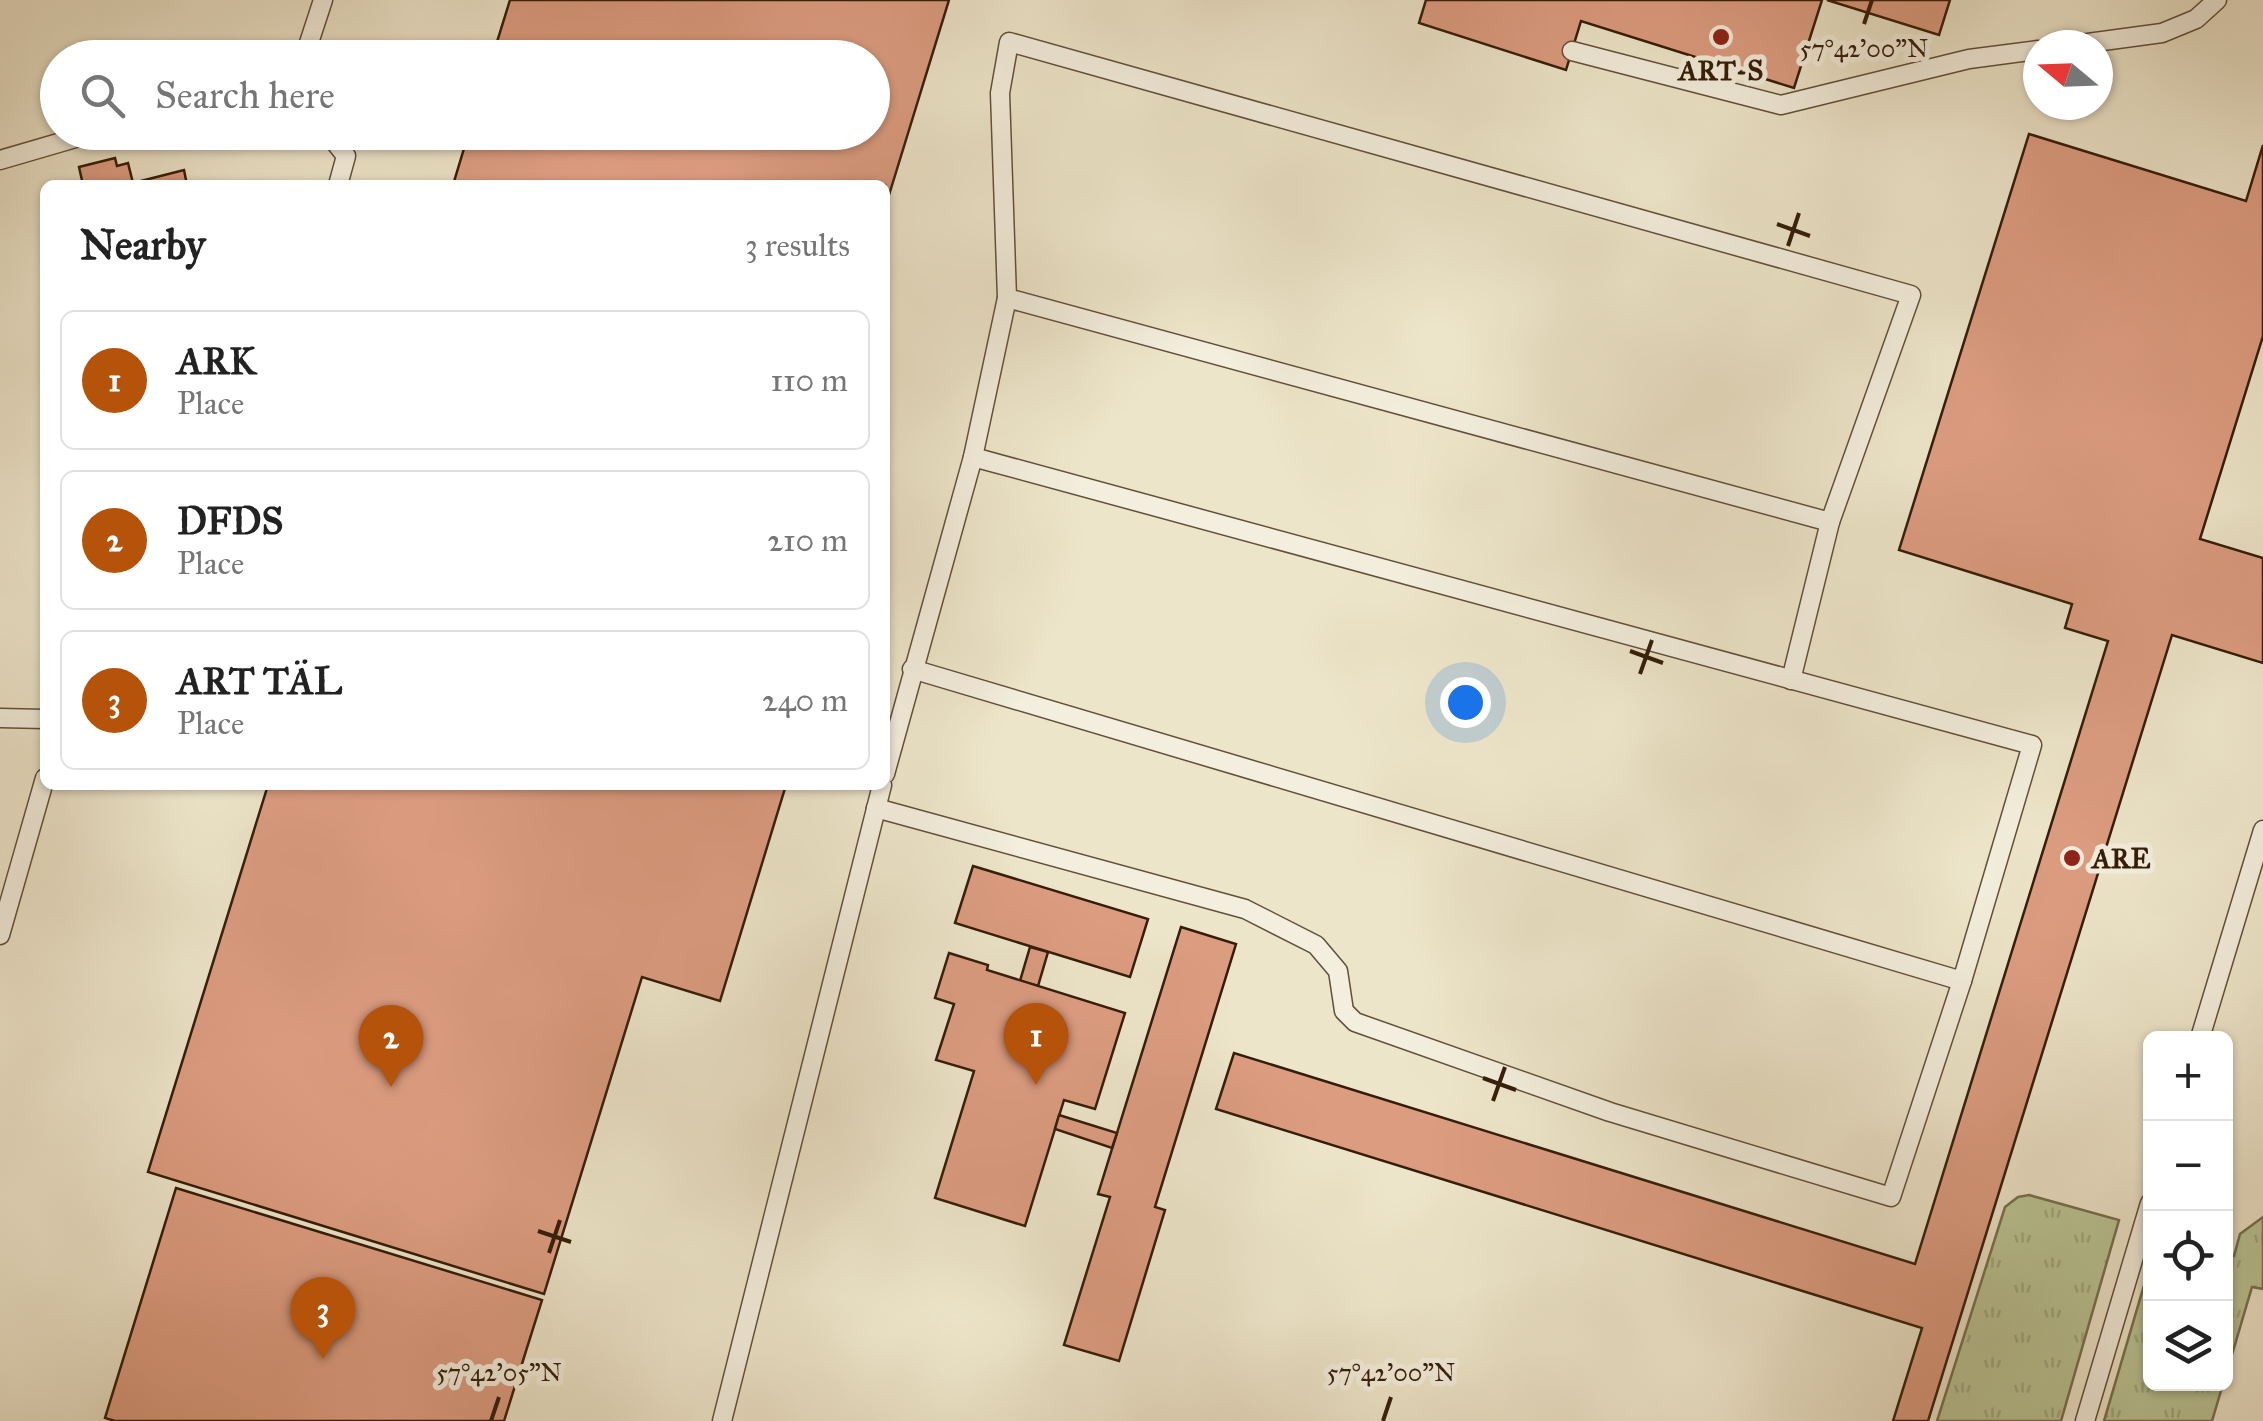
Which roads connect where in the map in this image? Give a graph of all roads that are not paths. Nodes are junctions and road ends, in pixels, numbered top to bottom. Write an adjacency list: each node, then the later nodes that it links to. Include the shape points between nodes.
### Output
1 (323, 0): 4 (lane)
2 (2217, 0): 3 (lane, via 2196,19 2162,32)
3 (2113, 39)
4 (310, 40)
5 (1572, 51): 6 (lane, via 1781,105)
6 (2023, 52)
7 (40, 148): 9 (lane)
8 (341, 150): 10 (lane, via 346,156)
9 (0, 160)
10 (339, 180)
11 (1006, 298): 12 (lane); 13 (lane); 13 (lane, via 1000,93 1009,42 1911,295)
12 (973, 456): 14 (lane); 15 (lane)
13 (1830, 522): 15 (lane)
14 (912, 669): 18 (lane); 24 (lane)
15 (1790, 680): 24 (lane, via 2032,745)
16 (0, 718): 17 (lane)
17 (40, 719)
18 (890, 755)
19 (42, 790): 23 (lane)
20 (881, 790): 21 (lane)
21 (876, 808): 24 (lane, via 1245,909 1316,945 1338,971 1344,1011 1355,1022 1610,1112 1891,1197); 27 (lane)
22 (2263, 830): 25 (lane)
23 (0, 934)
24 (1962, 981)
25 (2202, 1031)
26 (2147, 1211): 28 (lane)
27 (722, 1421)
28 (2084, 1421)

